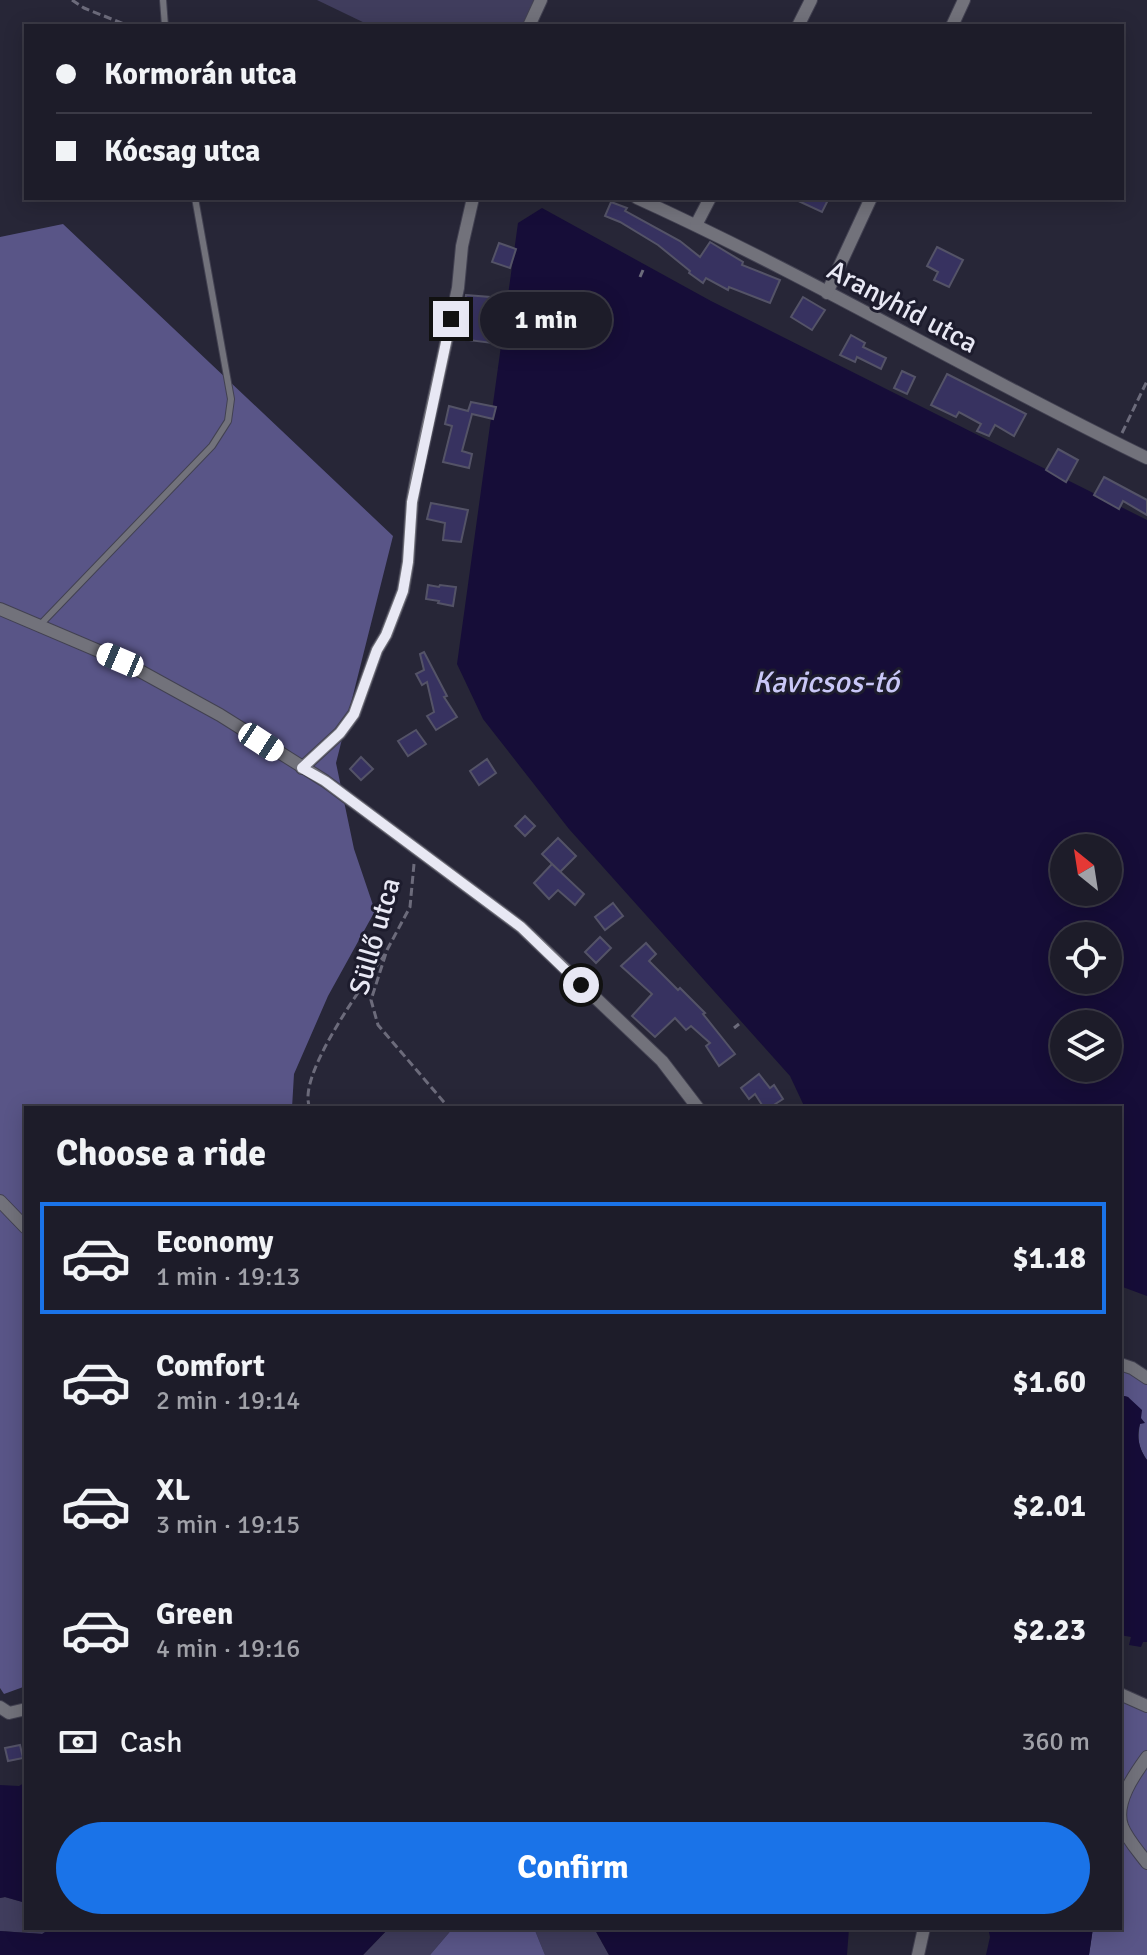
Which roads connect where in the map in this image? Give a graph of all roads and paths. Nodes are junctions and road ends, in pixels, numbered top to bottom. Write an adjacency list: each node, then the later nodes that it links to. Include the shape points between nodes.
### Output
1 (72, 0): 6 (path)
2 (163, 0): 7 (lane)
3 (541, 0): 8 (street)
4 (811, 0): 9 (street)
5 (964, 0): 10 (street)
6 (124, 24)
7 (165, 24)
8 (530, 24)
9 (799, 24)
10 (953, 24)
11 (195, 200): 24 (lane, via 231,399 228,421 212,446)
12 (473, 200): 25 (street, via 412,502 403,591 354,714)
13 (641, 200): 16 (street, Aranyhíd utca)
14 (709, 200): 16 (street)
15 (870, 200): 19 (street)
16 (696, 225): 19 (street, Aranyhíd utca)
17 (643, 270): 18 (path)
18 (640, 277)
19 (827, 293): 21 (street, Aranyhíd utca)
20 (1147, 381): 21 (path)
21 (1117, 444): 22 (street, Aranyhíd utca)
22 (1147, 458)
23 (0, 609): 24 (street)
24 (39, 626): 25 (street, via 120,660)
25 (302, 768): 26 (street)
26 (411, 845): 27 (path, Süllő utca, via 410,907); 32 (street, via 521,927 662,1061)
27 (387, 950): 30 (path, via 345,1011 314,1070); 31 (path, Süllő utca, via 371,1000 378,1025)
28 (739, 1024): 29 (path)
29 (734, 1028)
30 (309, 1106)
31 (447, 1106)
32 (696, 1106)
33 (0, 1201): 34 (street)
34 (24, 1226)
35 (1122, 1365): 36 (street)
36 (1147, 1378)
37 (1122, 1695): 38 (street)
38 (1147, 1706)
39 (0, 1707): 40 (street, via 9,1713)
40 (24, 1709)
41 (1147, 1757): 42 (street)
42 (1122, 1807)
43 (1122, 1825): 44 (street)
44 (1147, 1863)
45 (924, 1930): 46 (street)
46 (918, 1955)

